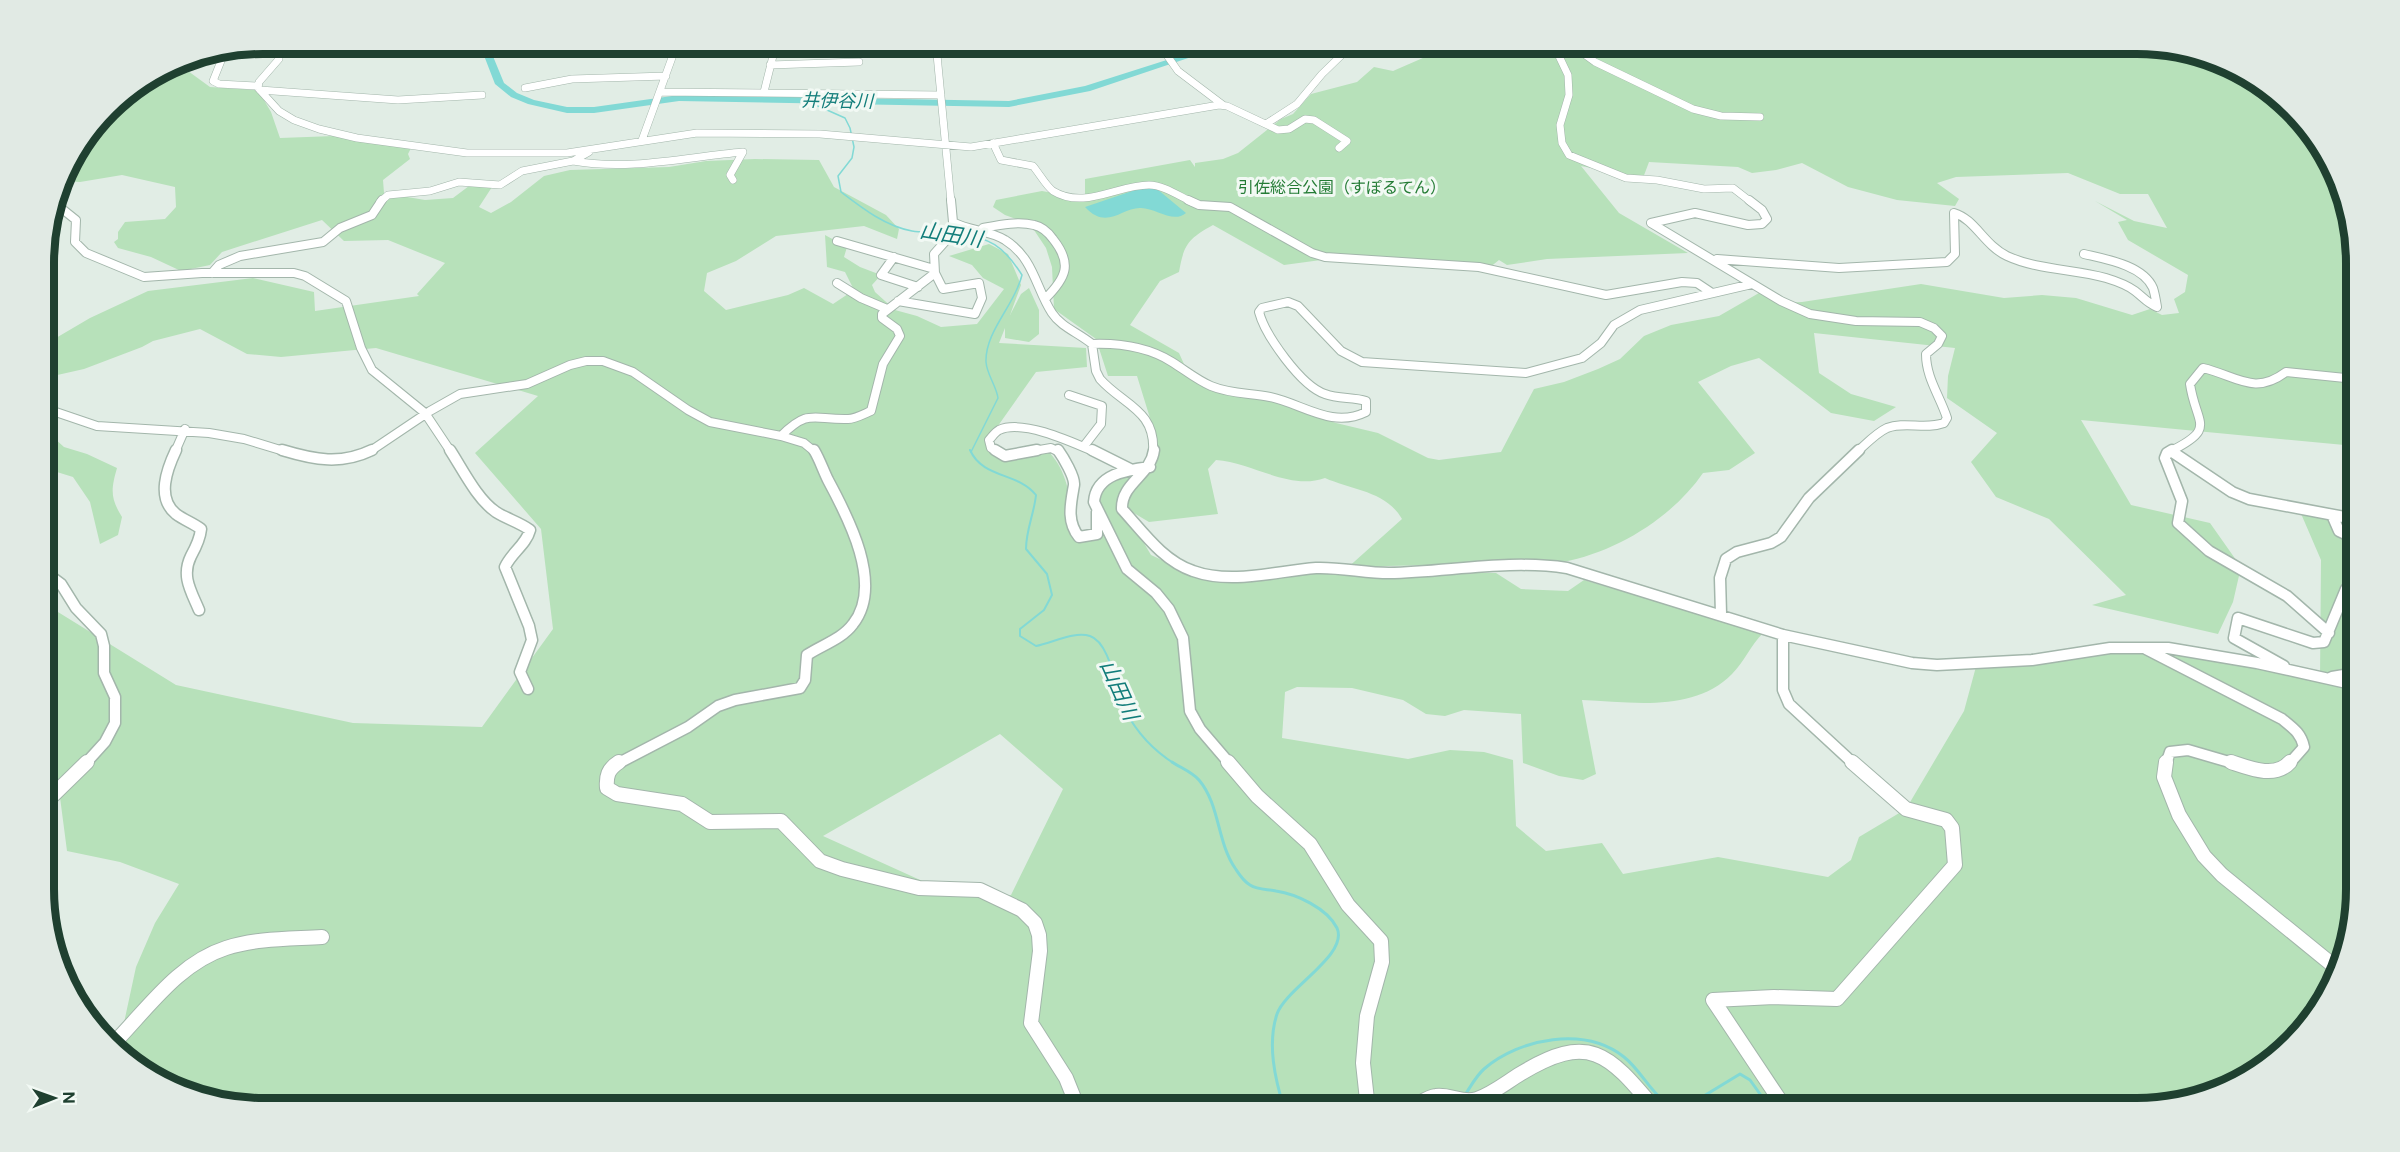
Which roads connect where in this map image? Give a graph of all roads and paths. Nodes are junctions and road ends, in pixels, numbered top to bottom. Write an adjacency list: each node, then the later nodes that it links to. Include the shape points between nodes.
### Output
1 (278, 54): 13 (street, via 279,59)
2 (674, 54): 12 (street)
3 (773, 54): 11 (street)
4 (937, 54): 18 (street)
5 (1164, 54): 19 (street, via 1193,85)
6 (1343, 54): 21 (street, via 1297,105)
7 (1558, 54): 35 (street, via 1568,75 1569,95 1560,125 1562,143 1569,155 1626,178 1704,189 1733,188 1762,210 1767,219 1755,225 1695,213 1652,223)
8 (1584, 54): 20 (street, via 1693,109 1721,116)
9 (224, 58): 13 (street, via 213,81)
10 (859, 62): 11 (street)
11 (770, 65): 15 (street)
12 (666, 76): 14 (street, via 573,79); 16 (street)
13 (259, 88): 17 (street, via 401,100); 26 (street, via 279,111 294,120 357,138 467,153 549,154)
14 (525, 88)
15 (764, 92): 16 (street); 18 (street)
16 (659, 93): 22 (street)
17 (482, 95)
18 (941, 96): 24 (street)
19 (1223, 105): 21 (street); 23 (street)
20 (1760, 117)
21 (1266, 124): 25 (street, via 1285,130 1301,121 1314,120 1347,141)
22 (642, 140): 24 (street, via 697,133 795,133); 26 (street)
23 (993, 143): 24 (street); 41 (street, via 1001,160 1033,166 1053,191 1077,198 1136,186 1157,186 1199,205 1230,207 1325,257 1479,267 1606,295 1682,282 1697,283)
24 (944, 146): 30 (street)
25 (1339, 148)
26 (592, 149): 27 (street)
27 (573, 161): 28 (street, via 630,167 743,152 730,175); 37 (street, via 527,169 498,185 459,182 430,191 388,195 372,215 339,228 323,242 240,256 219,265)
28 (733, 180)
29 (61, 208): 37 (street, via 76,220 75,242 86,254 144,277)
30 (956, 230): 31 (street); 36 (street, via 934,254)
31 (974, 230): 42 (street, via 1000,236 1013,246 1041,285); 42 (street, via 1034,225 1043,228 1065,253 1062,284)
32 (837, 241): 34 (street)
33 (2084, 254): 35 (street, via 2113,261 2145,278 2152,285 2157,307 2146,303 2129,286 2009,256 1987,243 1966,217 1954,213 1955,254 1947,262 1839,268)
34 (894, 257): 36 (street); 40 (street, via 881,275)
35 (1713, 259): 39 (street)
36 (934, 271): 40 (street); 43 (street, via 943,289 979,283 982,298 975,314)
37 (212, 273): 49 (street, via 294,273 342,297 372,370)
38 (837, 283): 44 (street)
39 (1752, 285): 41 (street); 65 (street, via 1780,302 1821,317 1920,322 1935,328 1942,336 1926,354 1925,366 1947,418 1939,426 1885,429 1804,501 1778,539 1731,555 1722,570)
40 (918, 287): 43 (street)
41 (1712, 293): 45 (street, via 1640,310 1614,325 1601,343 1582,358 1526,373 1362,362 1341,351 1298,306 1288,302 1262,308 1262,324 1313,389 1366,401 1366,412 1359,417 1321,416 1274,398 1222,390 1152,352)
42 (1046, 299): 45 (street, via 1061,324)
43 (898, 301): 44 (street)
44 (887, 309): 51 (street, via 882,318 897,328 900,336 883,364 871,411 850,419 807,417 795,422)
45 (1092, 344): 56 (street, via 1094,367 1102,382 1144,414 1155,442)
46 (2346, 378): 55 (street, via 2286,372 2275,382 2254,385 2203,368 2190,384 2203,428 2199,435)
47 (1069, 395): 53 (street, via 1102,406 1101,424)
48 (54, 410): 50 (street, via 102,428)
49 (425, 413): 50 (street, via 370,450 341,461 326,461); 51 (street, via 473,390 525,384 573,363 607,362 625,369 702,418); 73 (street, via 496,513 520,522 530,531 505,567 530,626 532,640 520,672)
50 (185, 429): 64 (street, via 164,485 173,511 201,529 186,574)
51 (782, 436): 78 (street, via 812,448 862,555 865,587 857,619 840,637 807,655 807,674 800,688 718,706 688,727 621,761 606,777 608,788 617,794 682,804 710,822 781,821 820,861 919,888 980,890 1022,910 1039,935 1031,1023)
52 (1068, 440): 53 (street); 54 (street); 54 (street, via 1014,427 999,430 989,440 991,448 1005,456 1050,448)
53 (1084, 446): 57 (street)
54 (1059, 451): 58 (street, via 1075,483 1070,492 1075,534 1096,534)
55 (2171, 451): 59 (street, via 2232,492 2264,503); 66 (street, via 2165,458 2182,501 2178,523 2186,533 2298,603)
56 (1150, 466): 57 (street); 65 (street, via 1125,490 1120,500 1122,509 1165,556 1211,576 1255,576 1318,568 1388,573 1540,564 1567,568)
57 (1132, 470): 58 (street, via 1098,486 1093,495)
58 (1097, 510): 79 (street, via 1127,569 1169,609 1183,638 1190,711 1200,729 1257,796 1310,844 1348,904 1381,941 1382,962 1367,1016 1363,1063)
59 (2332, 514): 60 (street); 61 (street, via 2334,527)
60 (2346, 517)
61 (2346, 536)
62 (54, 579): 74 (street, via 101,634 104,673 115,697 116,712 105,742)
63 (2346, 589): 66 (street)
64 (199, 610)
65 (1721, 614): 67 (street)
66 (2329, 633): 69 (street, via 2324,642 2313,643 2238,618 2234,638)
67 (1783, 635): 68 (street, via 1937,665 2032,660 2110,648); 84 (street, via 1783,690 1789,704 1906,810 1946,820 1952,828 1955,865 1837,999 1713,1000)
68 (2146, 649): 69 (street, via 2209,653); 76 (street, via 2282,718 2302,737 2304,747 2284,768 2253,769 2188,750 2170,752 2164,777 2179,815 2204,856)
69 (2287, 670): 71 (street)
70 (2346, 674): 71 (street)
71 (2320, 678): 72 (street)
72 (2346, 683)
73 (528, 689)
74 (54, 795)
75 (322, 937): 77 (street, via 232,946 211,953 166,987)
76 (2332, 964)
77 (118, 1039)
78 (1074, 1098)
79 (1366, 1098)
80 (1430, 1098): 81 (street)
81 (1453, 1098)
82 (1480, 1098): 83 (street, via 1513,1076 1561,1053 1592,1053 1614,1062)
83 (1645, 1098)
84 (1778, 1098)

